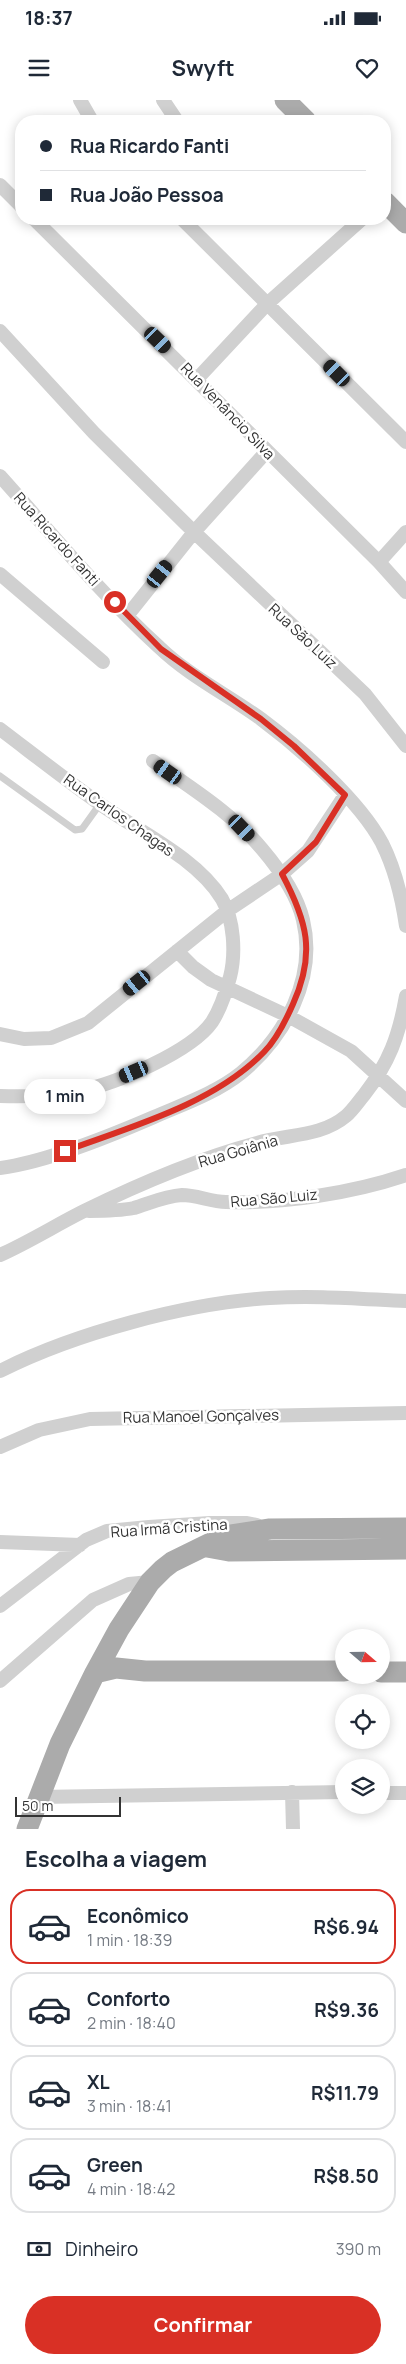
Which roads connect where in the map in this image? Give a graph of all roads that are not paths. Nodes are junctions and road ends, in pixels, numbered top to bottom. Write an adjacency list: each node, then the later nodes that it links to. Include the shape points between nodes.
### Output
1 (80, 100): 4 (street)
2 (163, 100): 5 (street)
3 (285, 100): 6 (main road)
4 (89, 115)
5 (173, 115)
6 (300, 115)
7 (0, 185): 8 (street)
8 (15, 200)
9 (391, 208): 10 (main road)
10 (406, 223)
11 (40, 225): 16 (street, Rua Venâncio Silva)
12 (194, 225): 14 (street)
13 (355, 225): 14 (street)
14 (267, 304): 16 (street); 17 (street)
15 (0, 331): 20 (street, Rua São Luiz, via 94,433)
16 (197, 379): 18 (street, Rua Venâncio Silva)
17 (406, 442)
18 (267, 451): 20 (street); 22 (street, Rua Venâncio Silva)
19 (0, 476): 25 (street, Rua Ricardo Fanti)
20 (194, 532): 25 (street); 28 (street, Rua São Luiz, via 365,694)
21 (406, 532): 22 (street)
22 (379, 562): 24 (street, Rua Venâncio Silva)
23 (0, 574): 26 (street)
24 (406, 592)
25 (127, 616): 31 (street, Rua Ricardo Fanti, via 161,649 294,746)
26 (103, 662)
27 (0, 729): 32 (street, Rua Carlos Chagas)
28 (406, 746)
29 (153, 762): 33 (street, via 213,803 242,828)
30 (0, 776): 32 (lane, via 76,830 82,829)
31 (345, 795): 33 (street, via 316,842); 35 (street, Rua Ricardo Fanti, via 382,843 404,907)
32 (100, 804): 34 (street, Rua Carlos Chagas, via 172,851 200,874 221,898)
33 (282, 874): 34 (street); 39 (street, via 303,920 306,940 302,983)
34 (227, 911): 36 (street); 37 (street, via 234,955)
35 (406, 926)
36 (177, 950): 37 (street, via 202,974); 40 (street, via 98,1016 78,1028 52,1038)
37 (228, 987): 39 (street); 42 (street, via 211,1023 182,1050 81,1091 52,1096)
38 (406, 996): 41 (street, via 394,1046)
39 (288, 1016): 41 (street, via 350,1051); 44 (street, via 265,1052 240,1074 207,1094 139,1124 65,1151)
40 (0, 1034)
41 (380, 1075): 43 (street); 46 (street, Rua Goiânia, via 349,1114 324,1129 232,1150 152,1179)
42 (0, 1096)
43 (406, 1102)
44 (0, 1168)
45 (406, 1175): 46 (street, Rua São Luiz, via 358,1189 314,1195 225,1202 184,1195 121,1210)
46 (83, 1212): 47 (street, Rua Goiânia)
47 (0, 1255)
48 (406, 1301): 49 (street, via 304,1297 234,1301 100,1332)
49 (0, 1370)
50 (406, 1412): 51 (street, Rua Manoel Gonçalves, via 90,1419 39,1430)
51 (0, 1447)
52 (406, 1528): 53 (main road)
53 (271, 1539): 55 (street, Rua Irmã Cristina, via 240,1523 107,1531); 56 (main road); 57 (main road, via 225,1536 172,1562)
54 (0, 1542): 55 (street)
55 (80, 1545): 58 (street, Rua Irmã Cristina)
56 (406, 1550)
57 (150, 1582): 60 (main road); 64 (street, via 129,1584 94,1600)
58 (0, 1606)
59 (145, 1671): 60 (main road, via 116,1668); 61 (main road); 65 (main road, via 120,1676 104,1684)
60 (95, 1672): 65 (main road)
61 (335, 1672)
62 (390, 1672): 63 (main road)
63 (406, 1672)
64 (0, 1681)
65 (74, 1716): 70 (main road)
66 (292, 1792): 67 (street); 70 (street); 72 (street)
67 (335, 1792)
68 (390, 1793): 69 (street)
69 (406, 1793)
70 (38, 1797): 71 (main road)
71 (27, 1829)
72 (293, 1829)

